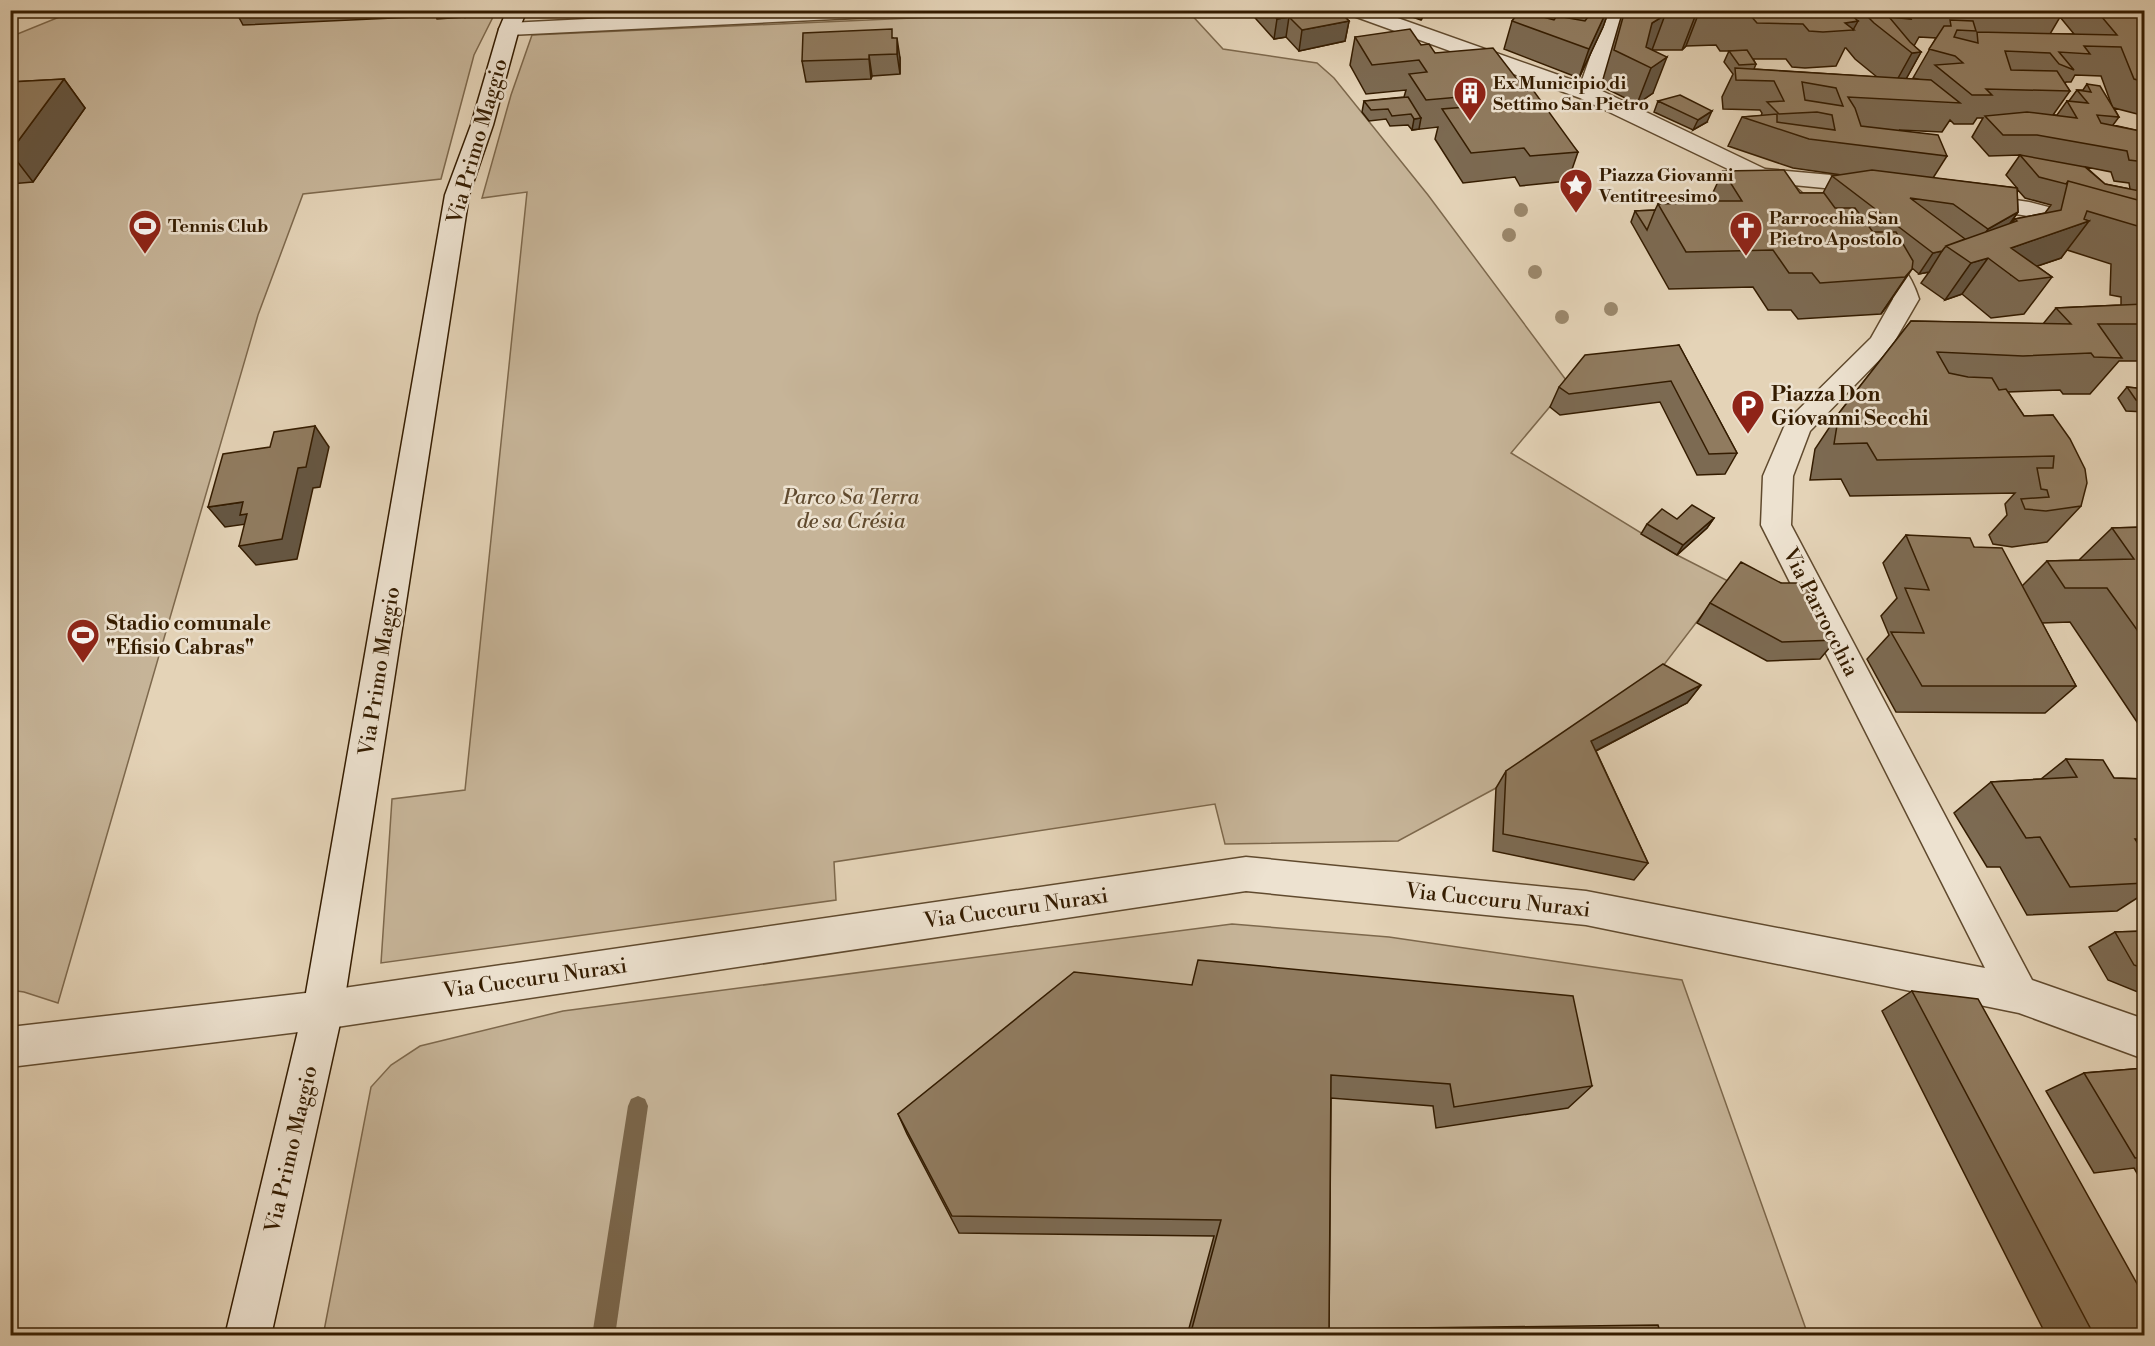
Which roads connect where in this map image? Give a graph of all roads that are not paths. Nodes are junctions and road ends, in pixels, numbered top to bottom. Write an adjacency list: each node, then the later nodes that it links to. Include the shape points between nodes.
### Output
1 (897, 10): 4 (street)
2 (1355, 10): 6 (street)
3 (1613, 10): 6 (street)
4 (771, 14): 5 (street)
5 (513, 20): 14 (street, Via Primo Maggio, via 457,195)
6 (1588, 93): 7 (street)
7 (1761, 176): 8 (street); 10 (street)
8 (1903, 190)
9 (1949, 197): 12 (street, via 2029,209)
10 (1810, 205)
11 (1852, 237): 13 (street, Via Parrocchia, via 1894,271 1906,298 1881,343 1798,427 1778,476 1776,525)
12 (2145, 239)
13 (2019, 994): 14 (street, Via Cuccuru Nuraxi, via 1586,908 1246,874); 15 (street)
14 (323, 1010): 16 (street, Via Cuccuru Nuraxi); 17 (street, Via Primo Maggio)
15 (2145, 1039)
16 (10, 1047)
17 (248, 1335)

